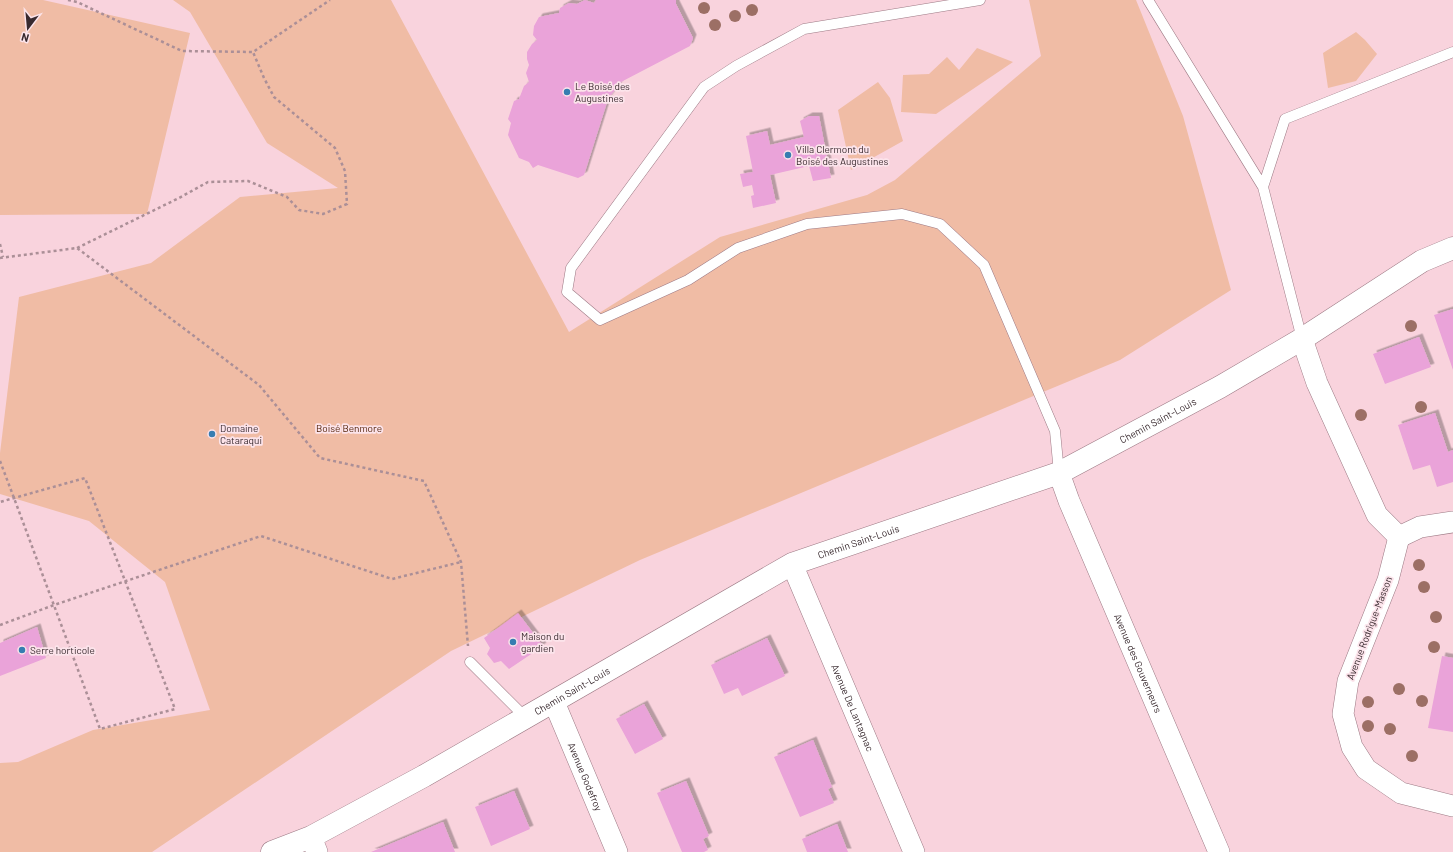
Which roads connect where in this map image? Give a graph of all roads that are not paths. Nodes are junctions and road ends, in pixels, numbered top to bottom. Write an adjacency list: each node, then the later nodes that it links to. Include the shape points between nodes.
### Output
1 (980, 0): 7 (lane, via 804,29 736,66 704,87 571,268 567,292 600,320 688,280 738,248 807,224 902,214 940,224 984,265 1055,431)
2 (1148, 0): 4 (lane)
3 (1453, 52): 4 (lane, via 1284,119)
4 (1263, 187): 6 (lane)
5 (1453, 248): 6 (street, Chemin Saint-Louis, via 1422,261)
6 (1302, 339): 7 (street, Chemin Saint-Louis, via 1220,387); 9 (street, via 1317,383 1377,515)
7 (1059, 473): 10 (street, Chemin Saint-Louis); 19 (street, Avenue des Gouverneurs)
8 (1453, 522): 9 (street, via 1420,528)
9 (1399, 537): 14 (street, Avenue Rodrigue-Masson, via 1388,580 1348,682 1342,714 1352,747 1366,769 1402,793)
10 (792, 564): 12 (street, Chemin Saint-Louis); 18 (street, Avenue De Lantagnac)
11 (470, 662): 13 (lane)
12 (554, 702): 13 (street, Chemin Saint-Louis); 17 (street, Avenue Godefroy)
13 (525, 717): 15 (street, Chemin Saint-Louis)
14 (1453, 806)
15 (314, 845): 16 (street, Chemin Saint-Louis)
16 (272, 852)
17 (617, 852)
18 (914, 852)
19 (1219, 852)

